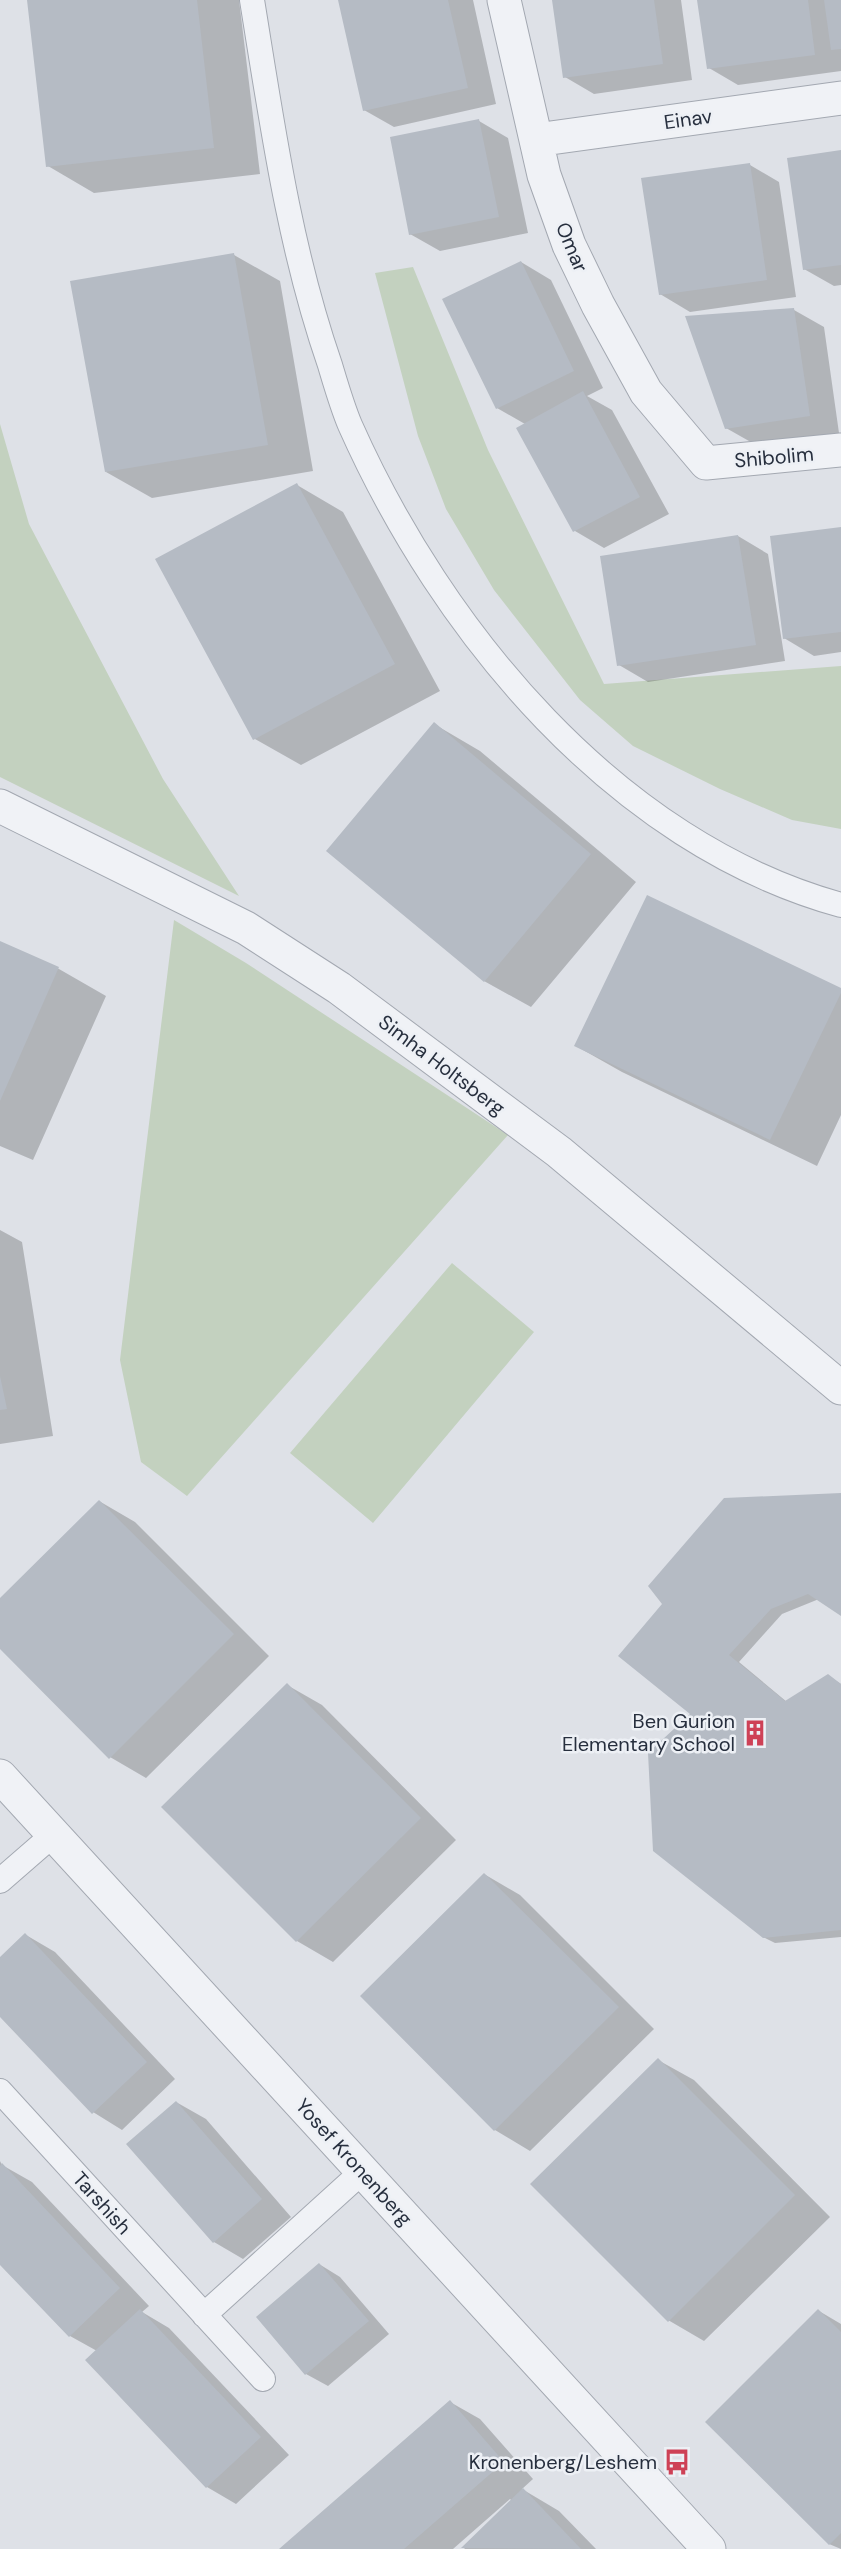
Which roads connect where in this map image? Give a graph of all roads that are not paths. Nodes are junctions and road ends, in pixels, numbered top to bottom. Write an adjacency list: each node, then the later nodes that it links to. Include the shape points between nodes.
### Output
1 (252, 0): 8 (lane, via 297,258 323,346 350,424 435,581 498,668 613,783 675,830 746,869 813,898)
2 (504, 0): 4 (street, Omar)
3 (841, 98): 4 (street, Einav)
4 (536, 140): 6 (street, Omar, via 569,245 598,305 646,392)
5 (841, 450): 6 (street, Shibolim)
6 (706, 463)
7 (0, 806): 9 (street, Simha Holtsberg, via 246,928 339,988 559,1152)
8 (841, 905)
9 (841, 1388)
10 (0, 1776): 11 (street, Yosef Kronenberg)
11 (54, 1834): 12 (lane); 14 (street, Yosef Kronenberg)
12 (0, 1881)
13 (0, 2091): 15 (lane, Tarshish)
14 (363, 2171): 15 (lane); 17 (street, Yosef Kronenberg)
15 (204, 2315): 16 (lane, Tarshish)
16 (263, 2379)
17 (709, 2549)

